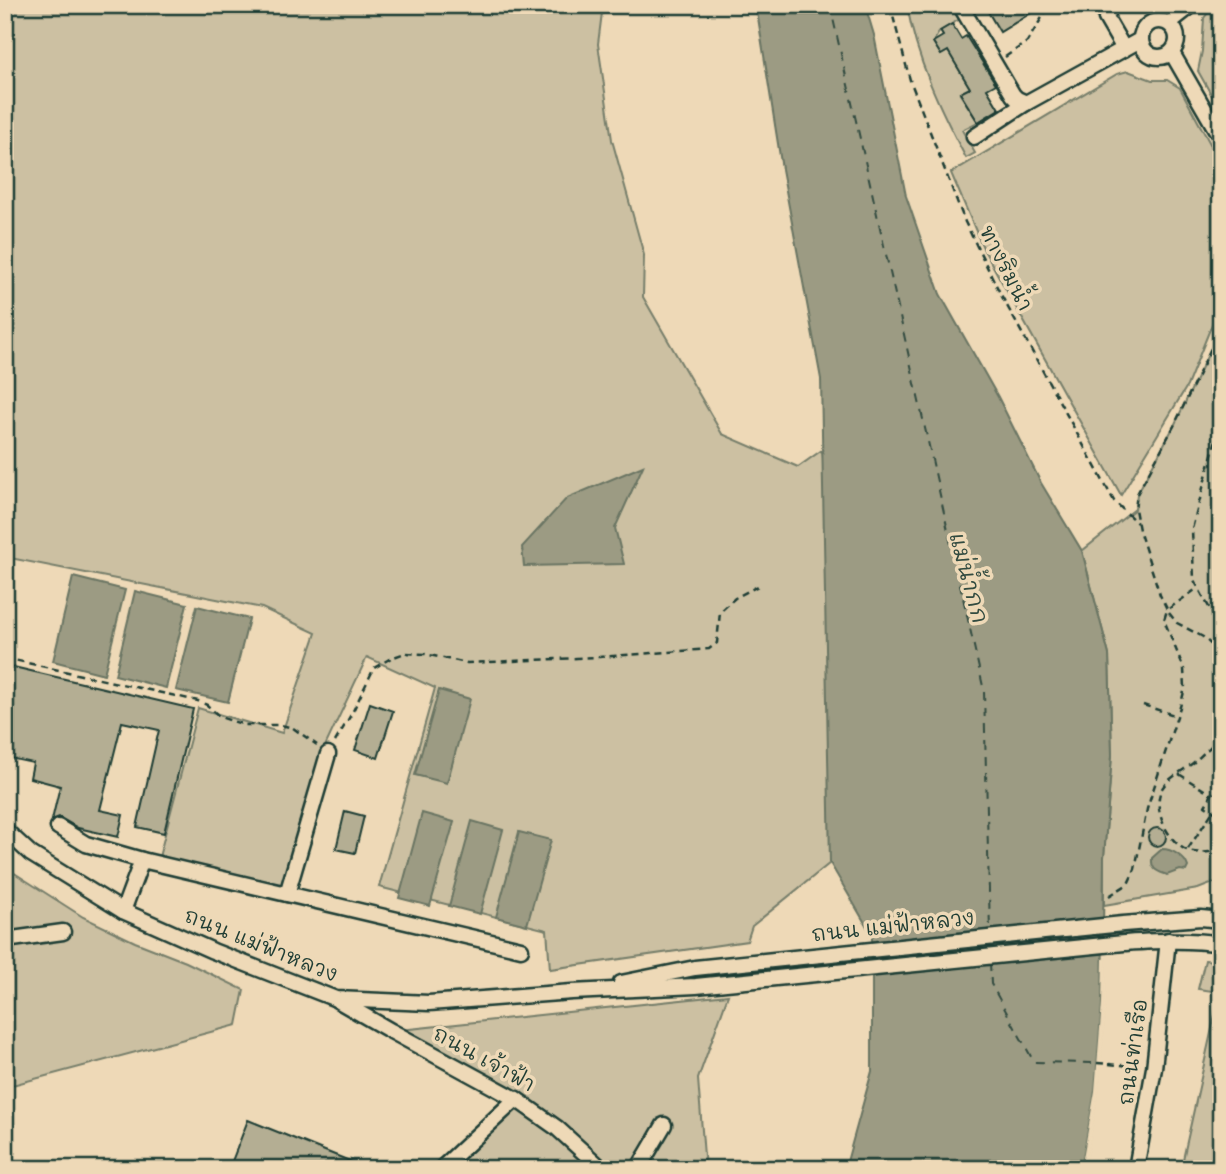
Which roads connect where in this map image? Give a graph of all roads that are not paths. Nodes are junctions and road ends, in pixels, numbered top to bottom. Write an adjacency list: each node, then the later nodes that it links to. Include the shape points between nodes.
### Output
1 (960, 5): 8 (street, via 1013,95)
2 (1111, 5): 6 (street, via 1106,18)
3 (1185, 7): 4 (street)
4 (1169, 23): 5 (street, via 1158,20 1147,25); 7 (street, via 1178,37)
5 (1140, 40): 6 (street); 7 (street, via 1145,51 1155,57)
6 (1124, 48): 8 (street)
7 (1172, 53): 10 (street)
8 (1026, 103): 9 (street)
9 (974, 137)
10 (1221, 138)
11 (328, 754): 15 (street)
12 (58, 827): 14 (street, via 86,844)
13 (5, 830): 16 (street, ถนน แม่ฟ้าหลวง, via 31,854)
14 (142, 860): 15 (street); 16 (street)
15 (287, 894): 24 (street)
16 (123, 911): 26 (street, ถนน แม่ฟ้าหลวง)
17 (1221, 914): 18 (street)
18 (1201, 918): 19 (street, ถนน แม่ฟ้าหลวง); 25 (street, ถนน แม่ฟ้าหลวง, via 695,968)
19 (1221, 920)
20 (63, 932): 21 (street)
21 (5, 940)
22 (1168, 940): 23 (street, ถนน แม่ฟ้าหลวง); 25 (street, ถนน แม่ฟ้าหลวง, via 696,986); 32 (street, ถนนท่าเรือ, via 1154,1068)
23 (1221, 944)
24 (522, 949)
25 (572, 992): 26 (street, ถนน แม่ฟ้าหลวง, via 429,1003)
26 (336, 999): 27 (street, ถนน เจ้าฟ้า)
27 (516, 1099): 29 (street); 30 (street, ถนน เจ้าฟ้า, via 558,1128)
28 (664, 1125): 31 (street)
29 (441, 1169)
30 (602, 1169)
31 (638, 1169)
32 (1136, 1169)

